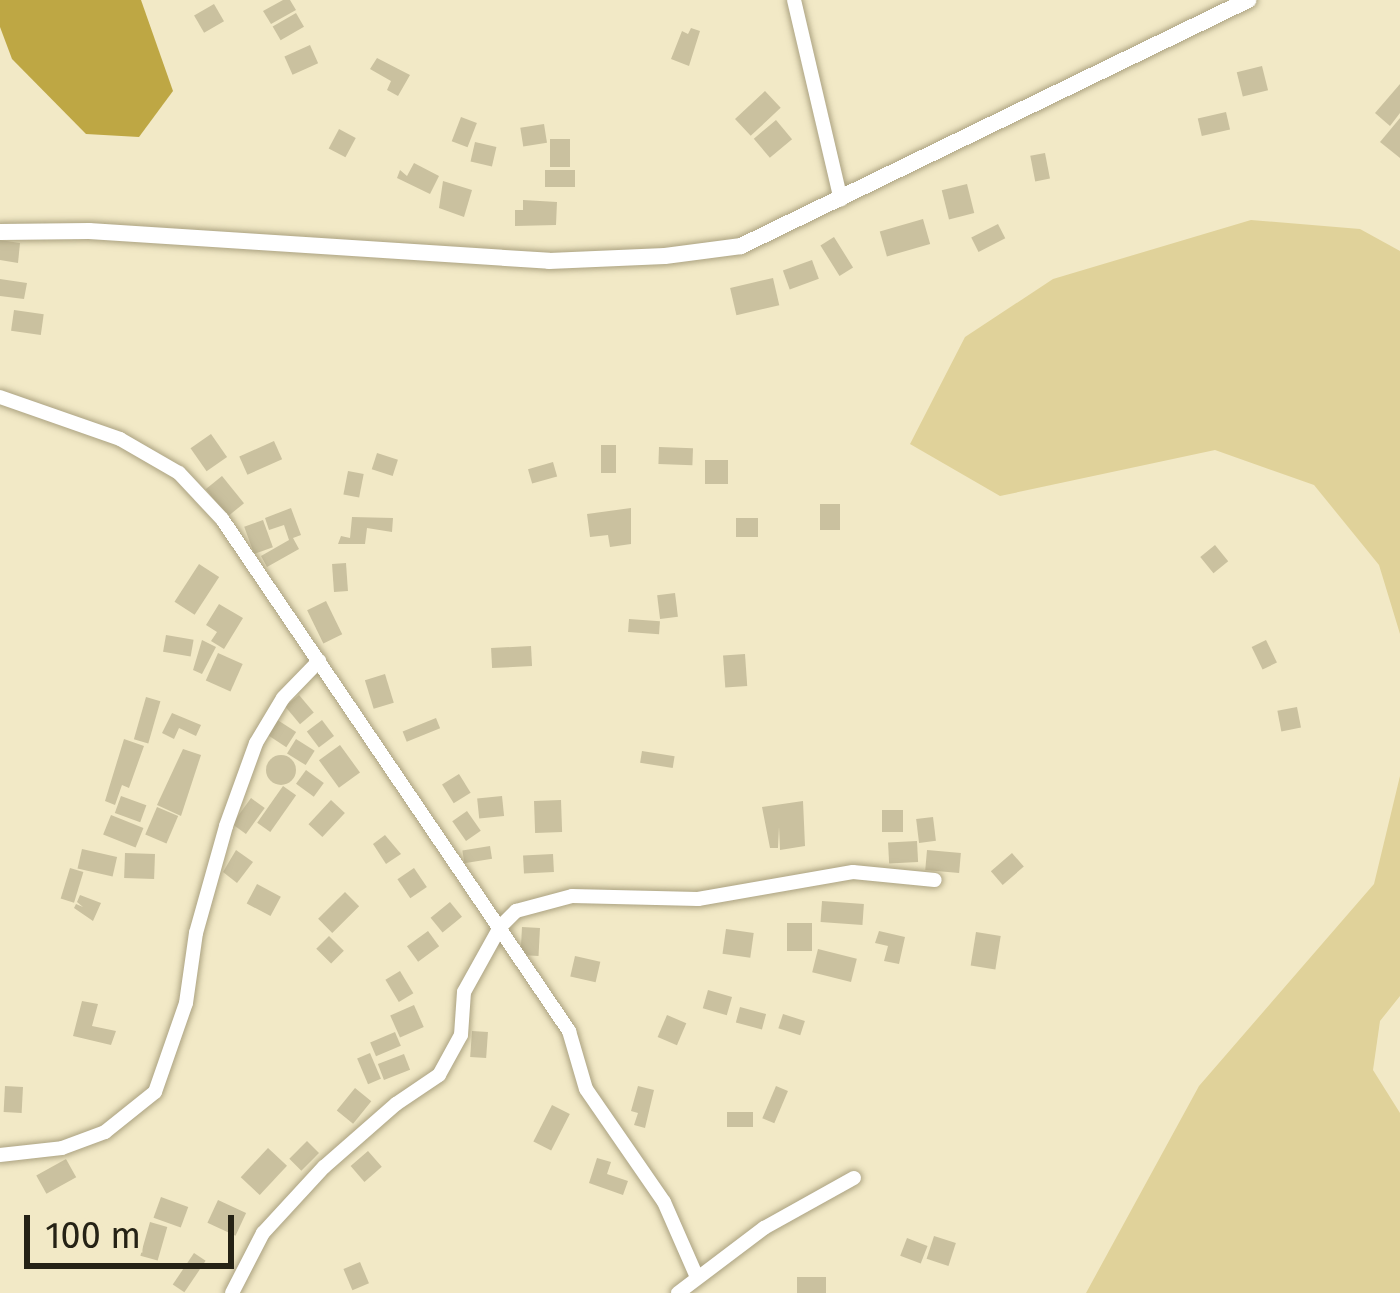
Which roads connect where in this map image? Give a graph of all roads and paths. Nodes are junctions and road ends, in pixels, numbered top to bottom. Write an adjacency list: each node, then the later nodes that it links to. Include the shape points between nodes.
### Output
1 (794, 0): 3 (street)
2 (1248, 0): 3 (street)
3 (841, 200): 4 (street, via 741,246 550,261)
4 (0, 232)
5 (0, 397): 6 (street, via 92,427 179,472 222,519)
6 (319, 661): 8 (street); 9 (street, via 283,698 256,743 196,933 178,1036 155,1092 105,1132 62,1148)
7 (935, 880): 8 (street, via 853,872 698,899 572,896 515,911)
8 (500, 927): 11 (street, via 569,1031 586,1090 664,1202); 12 (street, via 464,992 461,1035 439,1075 324,1166 262,1233)
9 (0, 1155)
10 (854, 1178): 11 (street)
11 (697, 1277): 13 (street)
12 (232, 1293)
13 (678, 1293)

